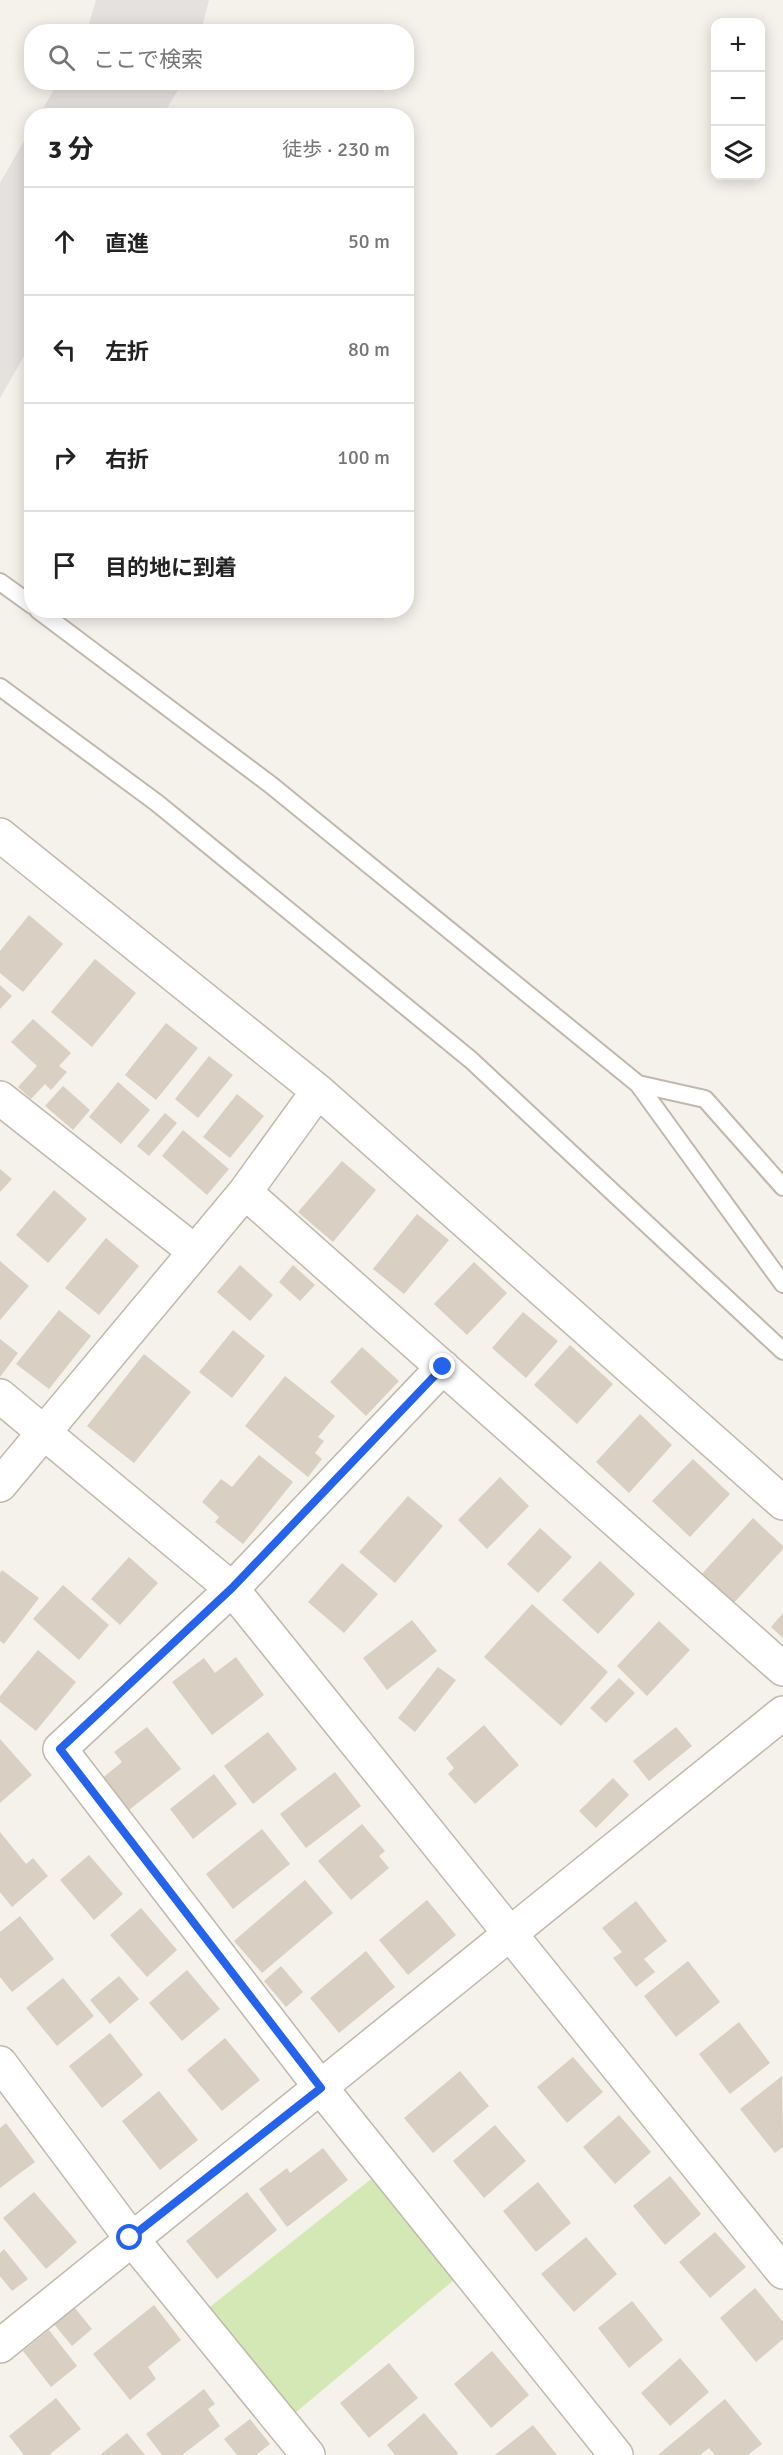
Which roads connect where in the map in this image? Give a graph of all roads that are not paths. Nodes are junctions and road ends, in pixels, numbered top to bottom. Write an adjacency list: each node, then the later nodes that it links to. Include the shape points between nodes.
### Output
1 (0, 582): 2 (lane)
2 (24, 600)
3 (49, 618): 6 (lane, via 270,785)
4 (0, 687): 13 (lane, via 157,803 471,1060)
5 (0, 835): 7 (street)
6 (638, 1084): 9 (lane, via 705,1099); 12 (lane)
7 (318, 1091): 10 (street); 18 (street)
8 (0, 1098): 11 (street)
9 (783, 1187)
10 (245, 1192): 11 (street); 14 (street)
11 (194, 1251): 16 (street)
12 (783, 1284)
13 (783, 1351)
14 (443, 1367): 19 (street); 20 (street)
15 (0, 1396): 16 (street)
16 (45, 1433): 17 (street); 19 (street)
17 (0, 1485)
18 (783, 1503)
19 (232, 1588): 22 (street); 24 (street, via 60,1749)
20 (783, 1669)
21 (783, 1713): 22 (street)
22 (509, 1934): 24 (street); 26 (street)
23 (0, 2064): 25 (street)
24 (321, 2088): 25 (street); 29 (street)
25 (130, 2238): 27 (street); 28 (street)
26 (783, 2272)
27 (0, 2346)
28 (308, 2455)
29 (616, 2455)

